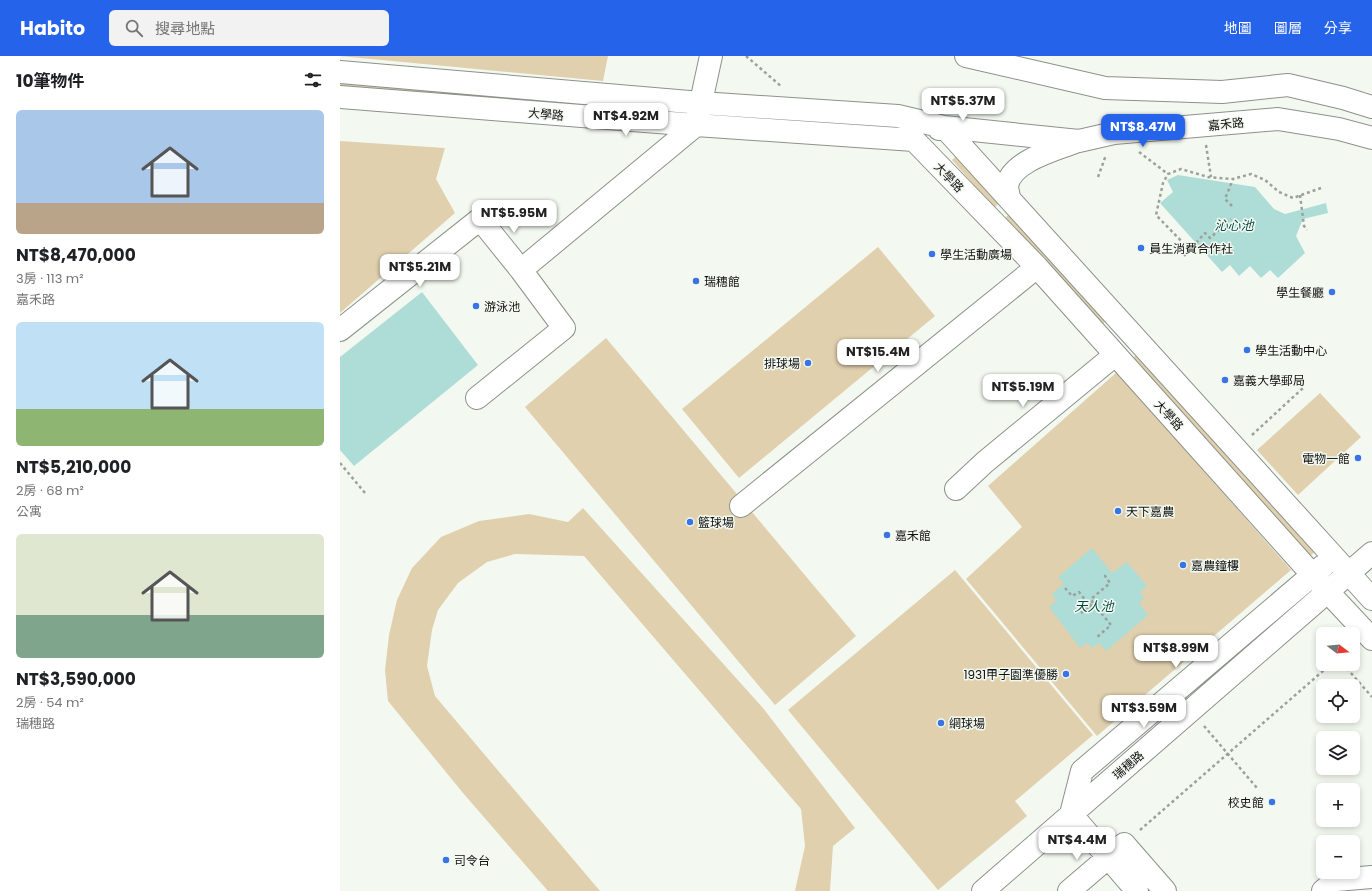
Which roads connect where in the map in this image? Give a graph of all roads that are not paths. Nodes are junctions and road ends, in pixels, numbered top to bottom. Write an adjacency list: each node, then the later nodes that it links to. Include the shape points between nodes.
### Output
1 (710, 56): 6 (street)
2 (966, 56): 8 (street, via 1105,88 1222,92 1288,85)
3 (340, 72): 4 (street)
4 (446, 81): 6 (street); 7 (street)
5 (340, 97): 7 (street, 大學路)
6 (701, 103): 9 (street); 10 (street, via 898,116)
7 (444, 106): 9 (street, 大學路)
8 (1372, 107)
9 (696, 126): 12 (street, 大學路); 16 (street)
10 (944, 127): 12 (street, 嘉禾路); 13 (street, 嘉禾路); 14 (street)
11 (1372, 138): 13 (street, 嘉禾路, via 1339,129 1278,119 1114,133)
12 (914, 140): 15 (street, 大學路)
13 (1080, 140): 14 (street, via 1019,167 1009,179)
14 (1009, 198): 23 (street)
15 (1037, 267): 18 (street, 大學路); 21 (street)
16 (521, 270): 17 (street, via 480,219); 19 (street, via 564,328)
17 (340, 330)
18 (1114, 354): 20 (street); 24 (street, 大學路)
19 (477, 398)
20 (956, 489)
21 (741, 506)
22 (1372, 553): 23 (street)
23 (1341, 565): 24 (street); 25 (street, 瑞穗路); 26 (street)
24 (1312, 575): 25 (street, 大學路); 28 (street, via 1082,771)
25 (1327, 591): 27 (street, 大學路); 28 (street, 瑞穗路)
26 (1372, 599)
27 (1372, 639)
28 (1071, 814): 29 (street); 31 (street, 瑞穗路)
29 (1116, 851): 32 (street); 33 (street); 34 (street)
30 (1372, 877): 35 (street, via 1336,880)
31 (982, 891)
32 (1069, 891)
33 (1138, 891)
34 (1165, 891)
35 (1323, 891)

